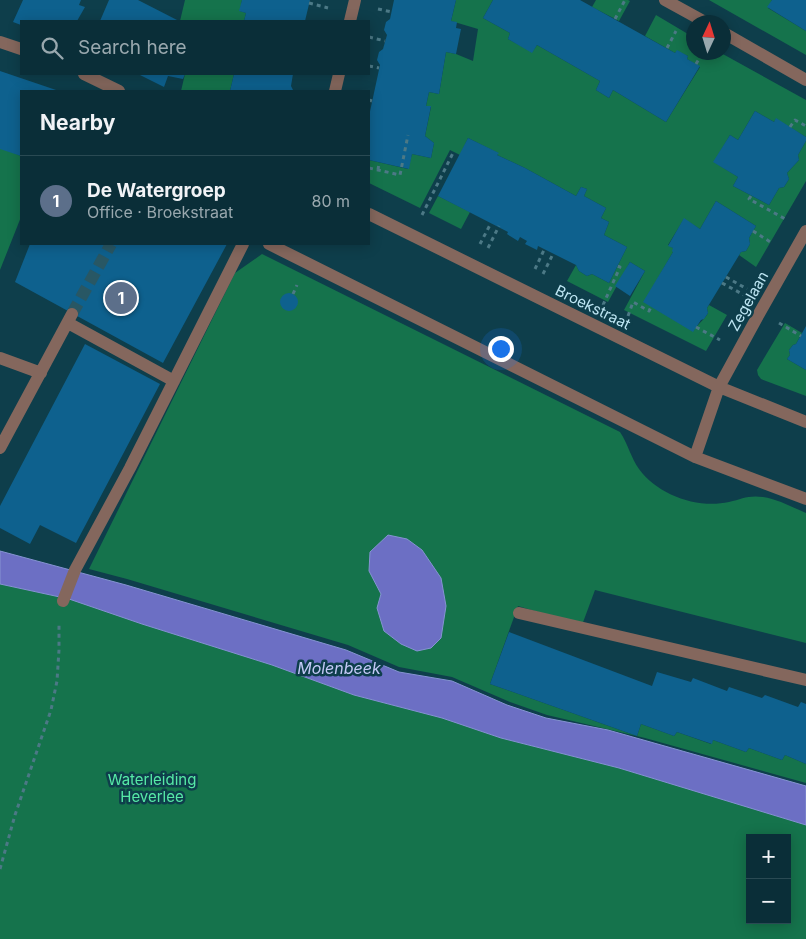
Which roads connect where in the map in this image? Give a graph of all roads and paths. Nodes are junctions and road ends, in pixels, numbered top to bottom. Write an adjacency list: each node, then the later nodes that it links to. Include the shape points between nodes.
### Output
1 (355, 0): 5 (street)
2 (625, 0): 6 (path)
3 (665, 0): 4 (street)
4 (692, 15)
5 (350, 20)
6 (615, 20)
7 (370, 37): 9 (path)
8 (731, 37): 18 (street)
9 (385, 41)
10 (0, 42): 11 (street)
11 (20, 50)
12 (698, 60): 13 (path)
13 (696, 64)
14 (370, 66): 15 (path)
15 (379, 68)
16 (86, 75): 19 (street)
17 (339, 75): 20 (street)
18 (806, 80)
19 (117, 90)
20 (335, 90)
21 (806, 126): 22 (path, via 795,120)
22 (790, 127)
23 (408, 135): 27 (path, via 400,175)
24 (453, 153): 28 (path)
25 (379, 163): 27 (path)
26 (370, 168): 27 (path)
27 (378, 170)
28 (444, 173): 29 (path); 31 (path)
29 (448, 175)
30 (751, 196): 33 (path, via 749,199)
31 (424, 211)
32 (370, 214): 48 (street, Broekstraat)
33 (790, 222)
34 (491, 223): 37 (path)
35 (499, 226): 40 (path)
36 (806, 231): 52 (street, Zegelaan)
37 (481, 242)
38 (242, 245): 51 (street)
39 (271, 245): 55 (street)
40 (489, 246)
41 (544, 250): 43 (path)
42 (553, 254): 45 (path)
43 (537, 266)
44 (617, 266): 48 (path, via 620,267)
45 (545, 270)
46 (651, 307): 47 (path, via 649,311 633,302)
47 (630, 310)
48 (594, 326): 52 (street, Broekstraat)
49 (0, 358): 50 (street)
50 (41, 373): 51 (street, via 70,318); 54 (street)
51 (174, 381): 57 (street, via 76,570)
52 (719, 387): 53 (street, Broekstraat); 55 (street, Zegelaan)
53 (806, 422)
54 (0, 448)
55 (694, 457): 56 (street)
56 (806, 499)
57 (64, 601): 60 (path, via 59,624 57,681 51,710)
58 (519, 613): 59 (street)
59 (806, 680)
60 (0, 870)

